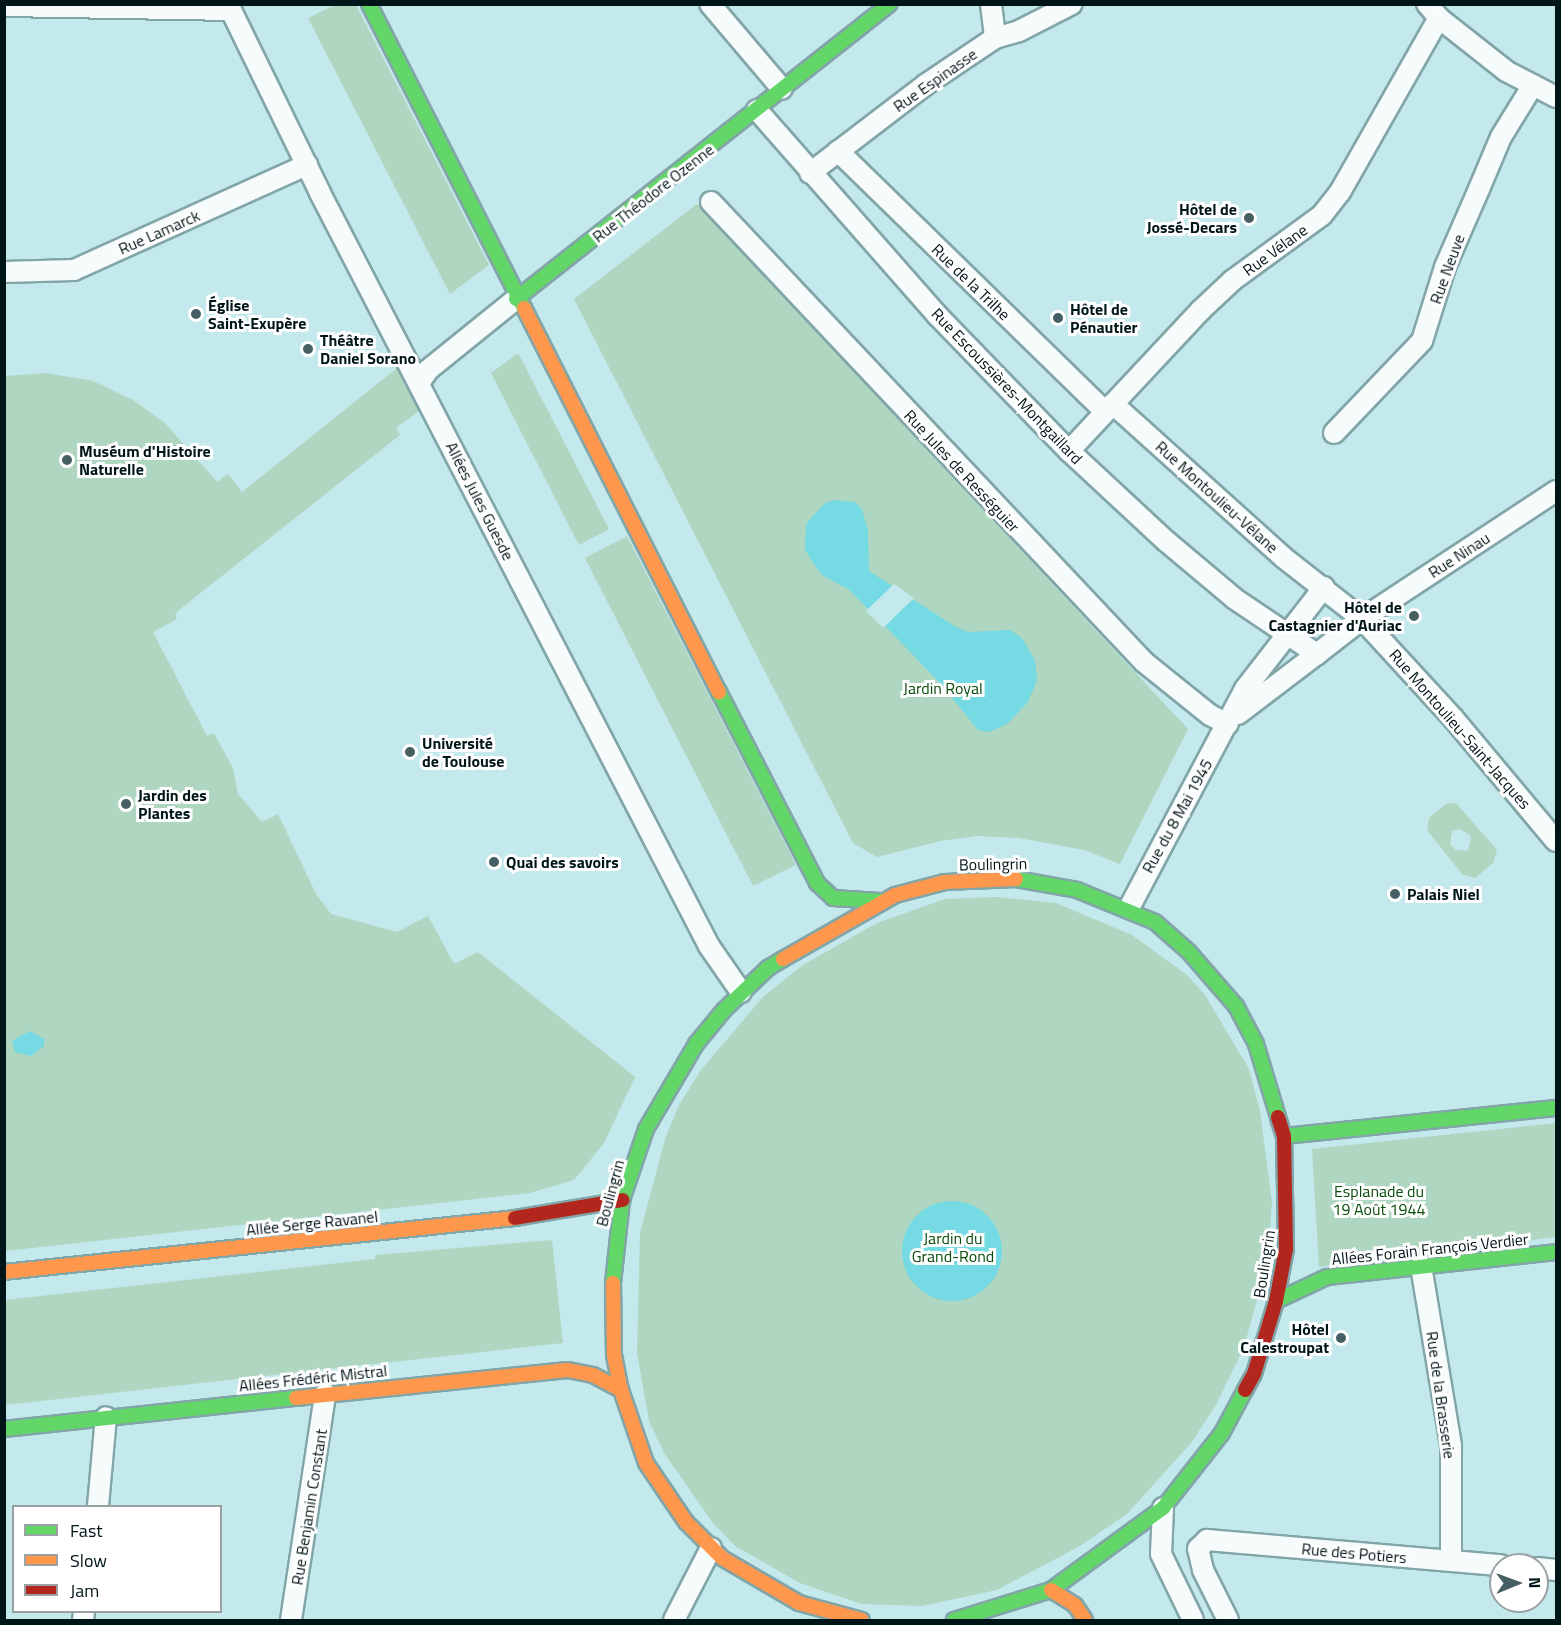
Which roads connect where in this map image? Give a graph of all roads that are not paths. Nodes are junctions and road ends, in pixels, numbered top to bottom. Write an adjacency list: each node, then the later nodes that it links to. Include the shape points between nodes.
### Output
1 (369, 4): 19 (main road)
2 (710, 4): 11 (street)
3 (889, 4): 11 (main road, Rue Théodore Ozenne)
4 (991, 4): 9 (street)
5 (1072, 4): 9 (street, Rue Espinasse, via 1019,31)
6 (4, 6): 7 (street)
7 (230, 7): 15 (street, Allées Jules Guesde)
8 (1433, 11): 10 (street, via 1506,71); 21 (street, Rue Vélane, via 1340,192 1322,215 1233,280)
9 (995, 38): 14 (street, Rue Espinasse)
10 (1533, 86): 12 (street); 22 (street, Rue Neuve, via 1488,168 1446,267 1422,341)
11 (782, 89): 13 (main road, Rue Théodore Ozenne)
12 (1557, 97)
13 (757, 110): 16 (street, Rue Escoussières-Montgaillard); 19 (main road, Rue Théodore Ozenne)
14 (838, 151): 16 (street, Rue Espinasse); 21 (street, Rue de la Trilhe)
15 (307, 165): 18 (street, Rue Lamarck, via 74,270); 20 (street, Allées Jules Guesde)
16 (810, 173): 23 (street, Rue Escoussières-Montgaillard, via 937,315)
17 (711, 202): 29 (street, Rue Jules de Rességuier, via 1144,662)
18 (4, 272)
19 (516, 299): 20 (street, Rue Théodore Ozenne, via 428,370); 31 (main road)
20 (419, 383): 37 (street, Allées Jules Guesde, via 709,946)
21 (1109, 408): 23 (street, Rue Vélane); 25 (street, Rue Montoulieu-Vélane, via 1283,557)
22 (1334, 433)
23 (1070, 451): 27 (street, Rue Escoussières-Montgaillard, via 1166,541 1235,598)
24 (1557, 491): 26 (street, Rue Ninau)
25 (1324, 587): 26 (street, Rue Montoulieu-Vélane); 27 (street, Rue du 8 Mai 1945)
26 (1362, 619): 28 (street, Rue Ninau); 30 (street, Rue Montoulieu-Saint-Jacques, via 1453,718)
27 (1286, 633): 28 (street, Rue Escoussières-Montgaillard); 29 (street, Rue du 8 Mai 1945, via 1245,689)
28 (1317, 654): 29 (street, Rue Ninau, via 1253,699)
29 (1227, 724): 34 (street, Rue du 8 Mai 1945)
30 (1557, 841)
31 (817, 883): 32 (main road, via 833,898); 33 (main road)
32 (880, 901): 34 (main road, Boulingrin, via 945,882 983,878 1036,880); 36 (main road, Boulingrin)
33 (817, 906)
34 (1129, 909): 39 (main road, Boulingrin, via 1155,921 1189,951 1236,1006 1256,1044)
35 (812, 922): 36 (main road)
36 (793, 950): 37 (main road, Boulingrin)
37 (741, 992): 40 (main road, Boulingrin, via 696,1044 676,1075 646,1129)
38 (1557, 1108): 39 (main road)
39 (1284, 1136): 44 (main road, Boulingrin, via 1286,1249)
40 (622, 1200): 43 (main road, Allée Serge Ravanel, via 560,1213); 45 (main road, Boulingrin, via 613,1274 613,1333)
41 (1557, 1252): 42 (main road, Allées Forain François Verdier)
42 (1421, 1266): 44 (main road, Allées Forain François Verdier, via 1327,1277); 52 (street, Rue de la Brasserie, via 1451,1446)
43 (4, 1272)
44 (1276, 1301): 50 (main road, Boulingrin, via 1254,1374 1222,1433)
45 (621, 1390): 46 (main road, Allées Frédéric Mistral, via 593,1375 568,1370); 51 (main road, Boulingrin, via 646,1463 686,1522)
46 (325, 1394): 47 (main road, Allées Frédéric Mistral); 56 (street, Rue Benjamin Constant)
47 (106, 1417): 48 (main road, Allées Frédéric Mistral); 49 (street)
48 (4, 1429)
49 (98, 1505)
50 (1163, 1508): 54 (main road, Boulingrin); 60 (street, via 1161,1554)
51 (711, 1548): 57 (street); 58 (main road, Boulingrin, via 757,1582 799,1603)
52 (1451, 1561): 53 (street, Rue des Potiers); 61 (street, Rue des Potiers, via 1207,1540 1198,1549 1203,1570)
53 (1489, 1564)
54 (1051, 1590): 55 (main road, Boulingrin); 59 (main road, via 1075,1605)
55 (966, 1619)
56 (291, 1620)
57 (674, 1620)
58 (862, 1620)
59 (1085, 1620)
60 (1193, 1620)
61 (1228, 1620)

